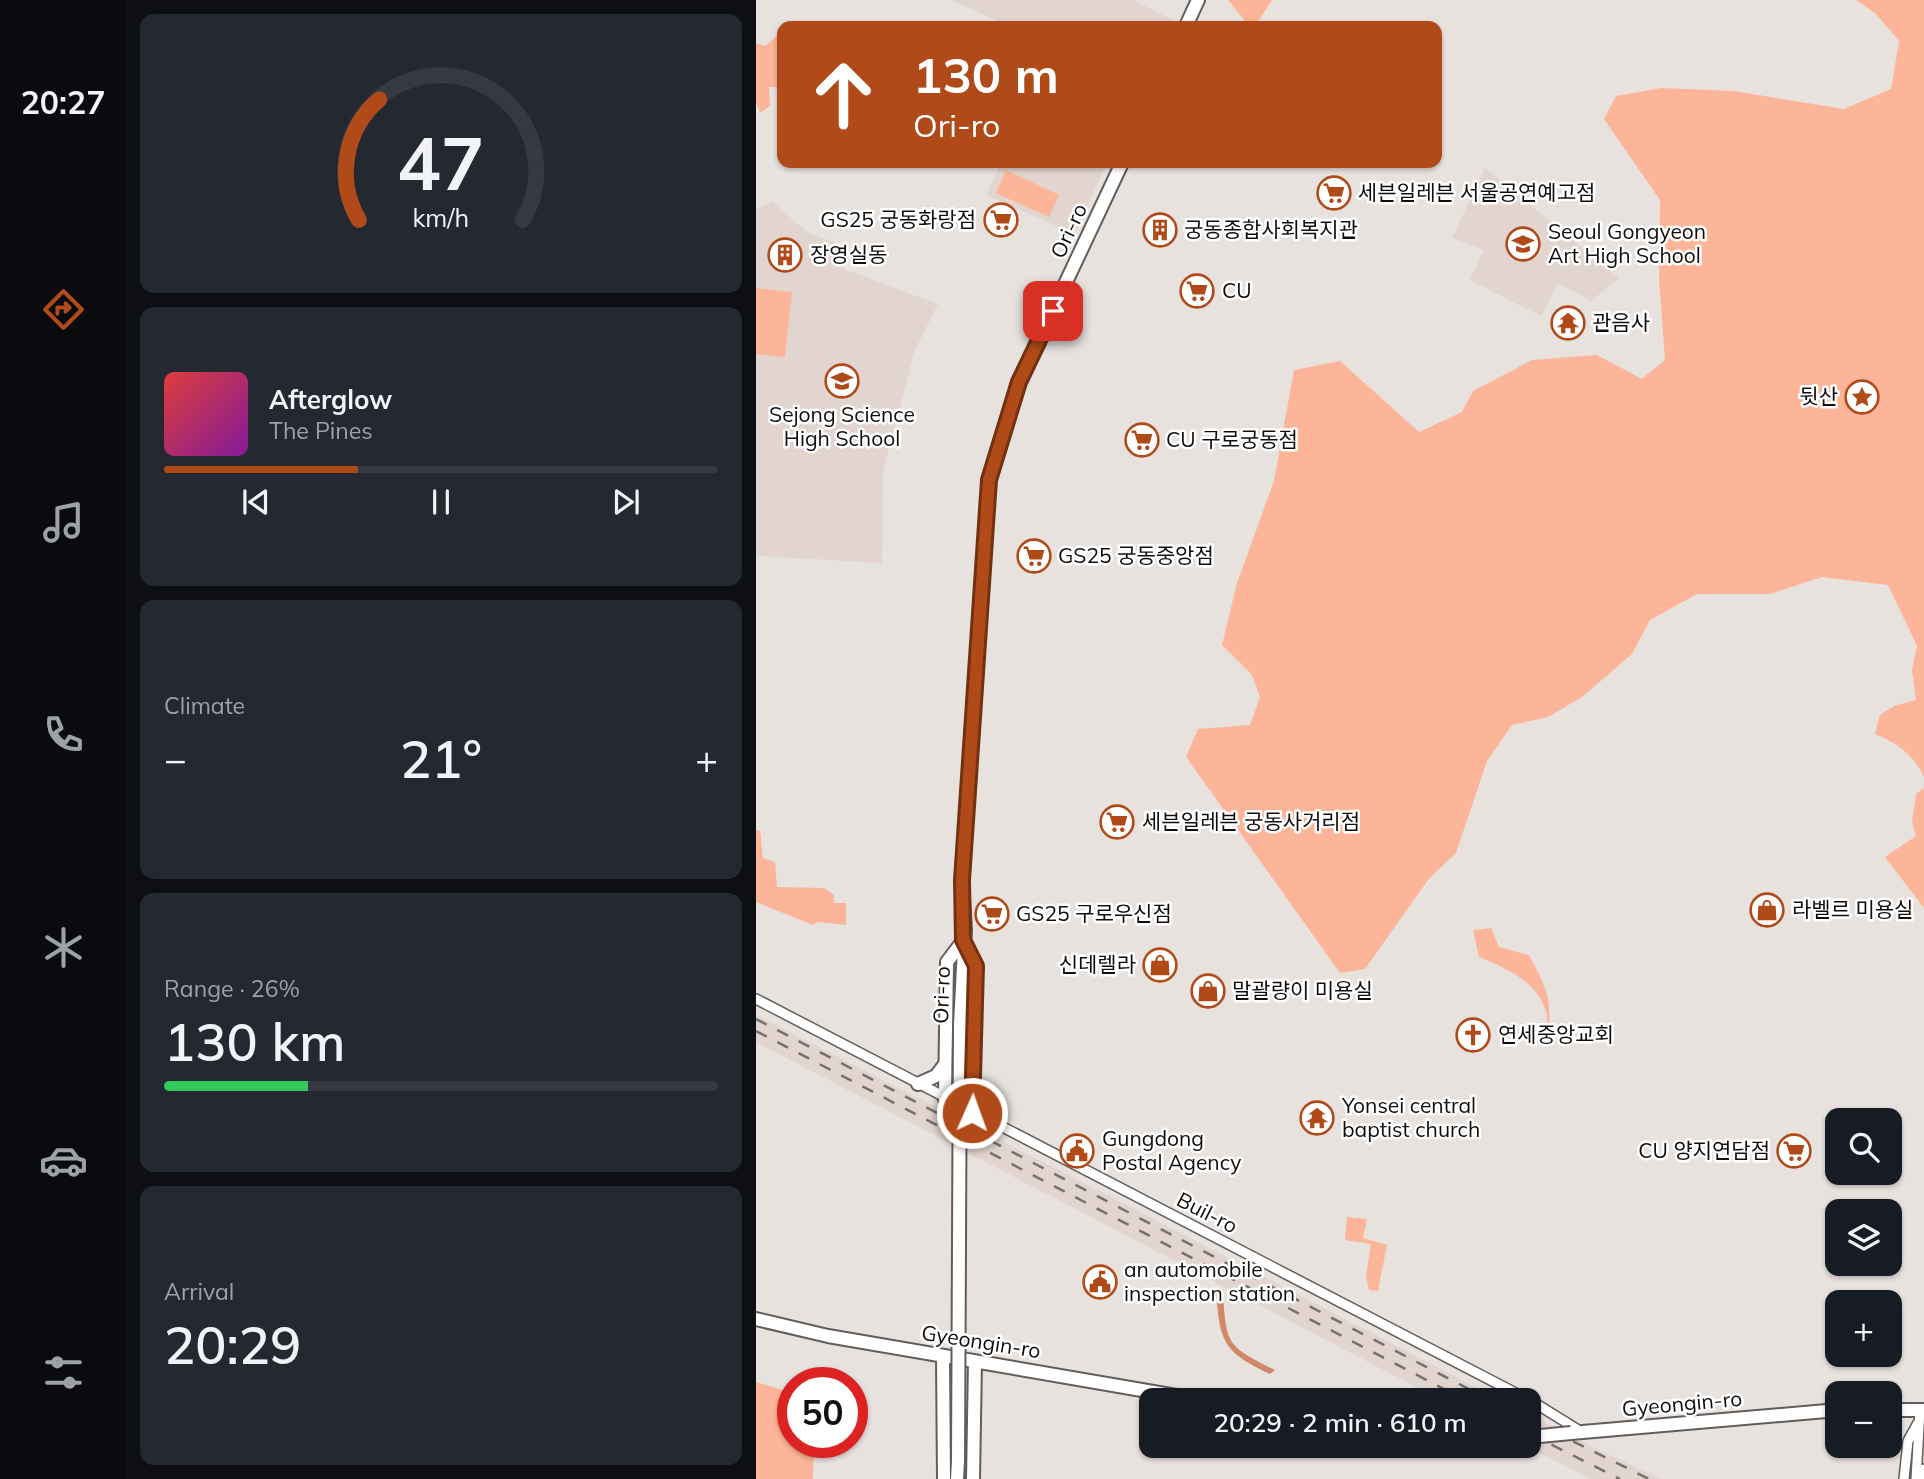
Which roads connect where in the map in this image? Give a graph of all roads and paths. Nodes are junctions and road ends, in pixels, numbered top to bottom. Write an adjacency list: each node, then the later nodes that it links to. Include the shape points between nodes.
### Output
1 (1198, 0): 2 (main road)
2 (1188, 21)
3 (1120, 168): 4 (main road, Ori-ro, via 1019,382 989,480 962,880)
4 (963, 940): 6 (main road, via 947,962); 7 (main road, via 976,966); 26 (main road, Ori-ro, bridge)
5 (756, 999): 9 (street, Buil-ro)
6 (946, 1043): 7 (main road, via 960,1056); 8 (main road)
7 (974, 1044): 11 (main road)
8 (946, 1061): 9 (main road, via 936,1076); 10 (main road)
9 (918, 1084): 10 (street, Buil-ro)
10 (945, 1099): 11 (street, Buil-ro)
11 (972, 1113): 15 (street, Buil-ro)
12 (756, 1319): 13 (main road, Gyeongin-ro)
13 (943, 1356): 14 (main road, Gyeongin-ro); 25 (main road)
14 (975, 1361): 16 (main road, Gyeongin-ro); 27 (main road)
15 (1507, 1388)
16 (1139, 1389)
17 (1541, 1408): 21 (street, Buil-ro)
18 (1825, 1411): 21 (main road, Gyeongin-ro)
19 (1902, 1411): 20 (main road)
20 (1921, 1412): 22 (street); 28 (street, via 1908,1441); 29 (street)
21 (1575, 1432): 23 (main road, Gyeongin-ro, bridge)
22 (1924, 1433)
23 (1541, 1436)
24 (1924, 1469): 30 (street)
25 (944, 1479)
26 (957, 1479)
27 (973, 1479)
28 (1904, 1479)
29 (1916, 1479)
30 (1923, 1479)

